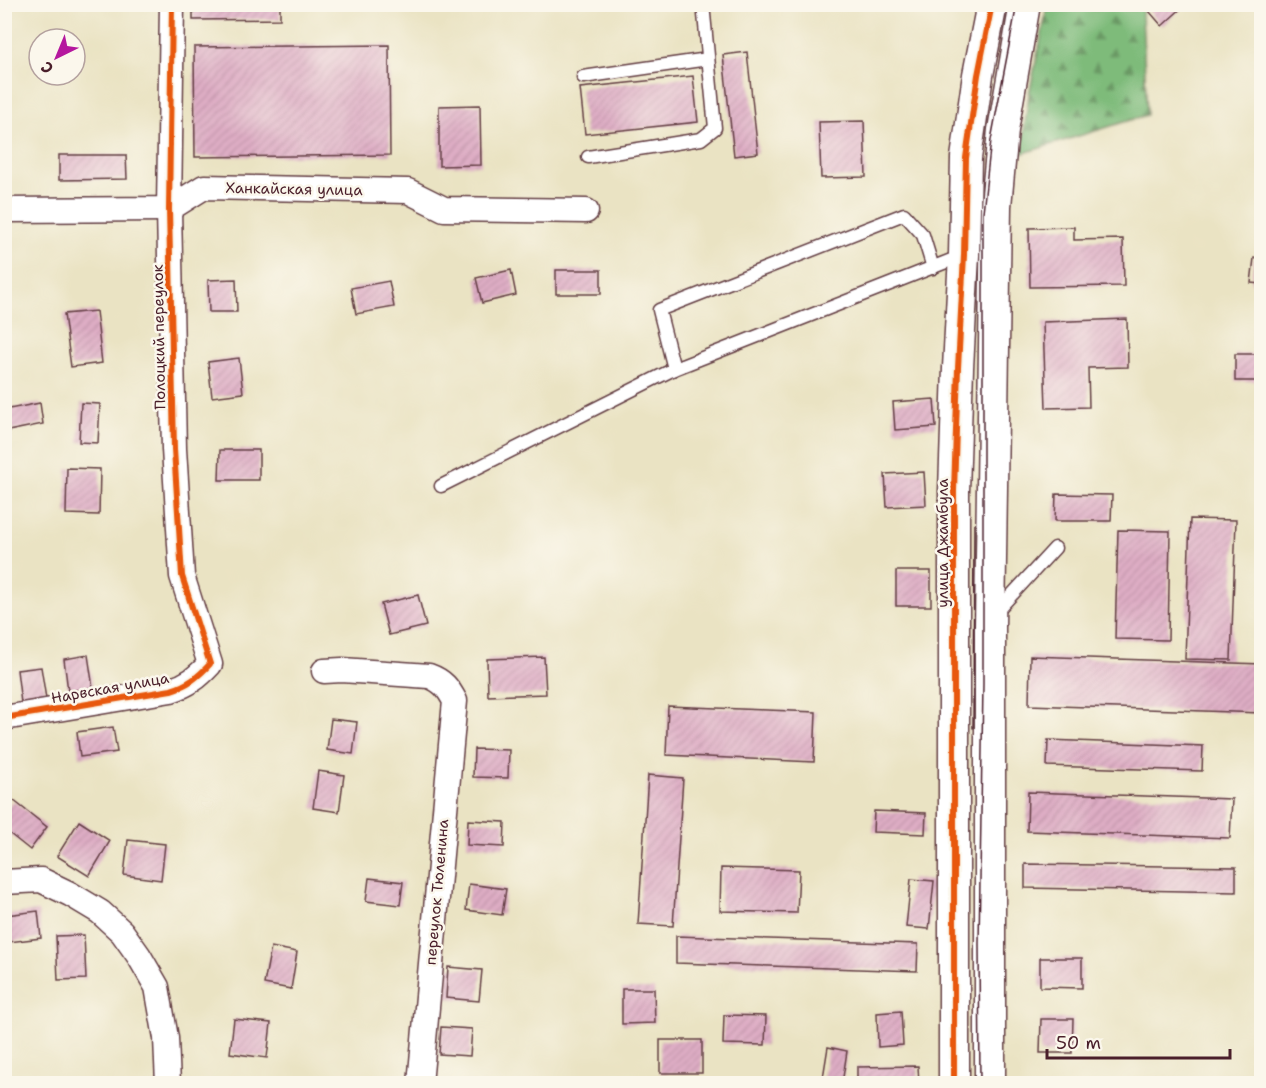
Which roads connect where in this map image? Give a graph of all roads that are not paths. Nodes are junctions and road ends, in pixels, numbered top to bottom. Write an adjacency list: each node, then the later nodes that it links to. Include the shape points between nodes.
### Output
1 (172, 4): 8 (street, Полоцкий переулок)
2 (703, 4): 5 (lane)
3 (992, 4): 11 (street, улица Джамбула, via 966,158)
4 (1025, 4): 16 (street, via 1003,130 996,206)
5 (708, 59): 6 (lane); 7 (lane, via 715,128 701,139)
6 (583, 77)
7 (588, 157)
8 (169, 209): 9 (street); 10 (street, Ханкайская улица, via 204,187 408,191 444,209); 17 (street, Полоцкий переулок, via 174,449 182,576)
9 (4, 210)
10 (586, 211)
11 (964, 255): 12 (lane); 23 (street, улица Джамбула, via 954,491)
12 (933, 268): 13 (lane); 13 (lane, via 923,235 904,214 659,310)
13 (674, 369): 14 (lane)
14 (441, 486)
15 (1055, 548): 16 (lane)
16 (990, 619): 24 (street)
17 (210, 664): 19 (street, Нарвская улица, via 184,686 171,690)
18 (324, 671): 22 (street, переулок Тюленина, via 429,676 441,681 455,701)
19 (4, 718)
20 (4, 882): 21 (street, via 41,880 100,912 122,932 157,987 166,1038)
21 (168, 1083)
22 (420, 1083)
23 (954, 1083)
24 (990, 1083)

